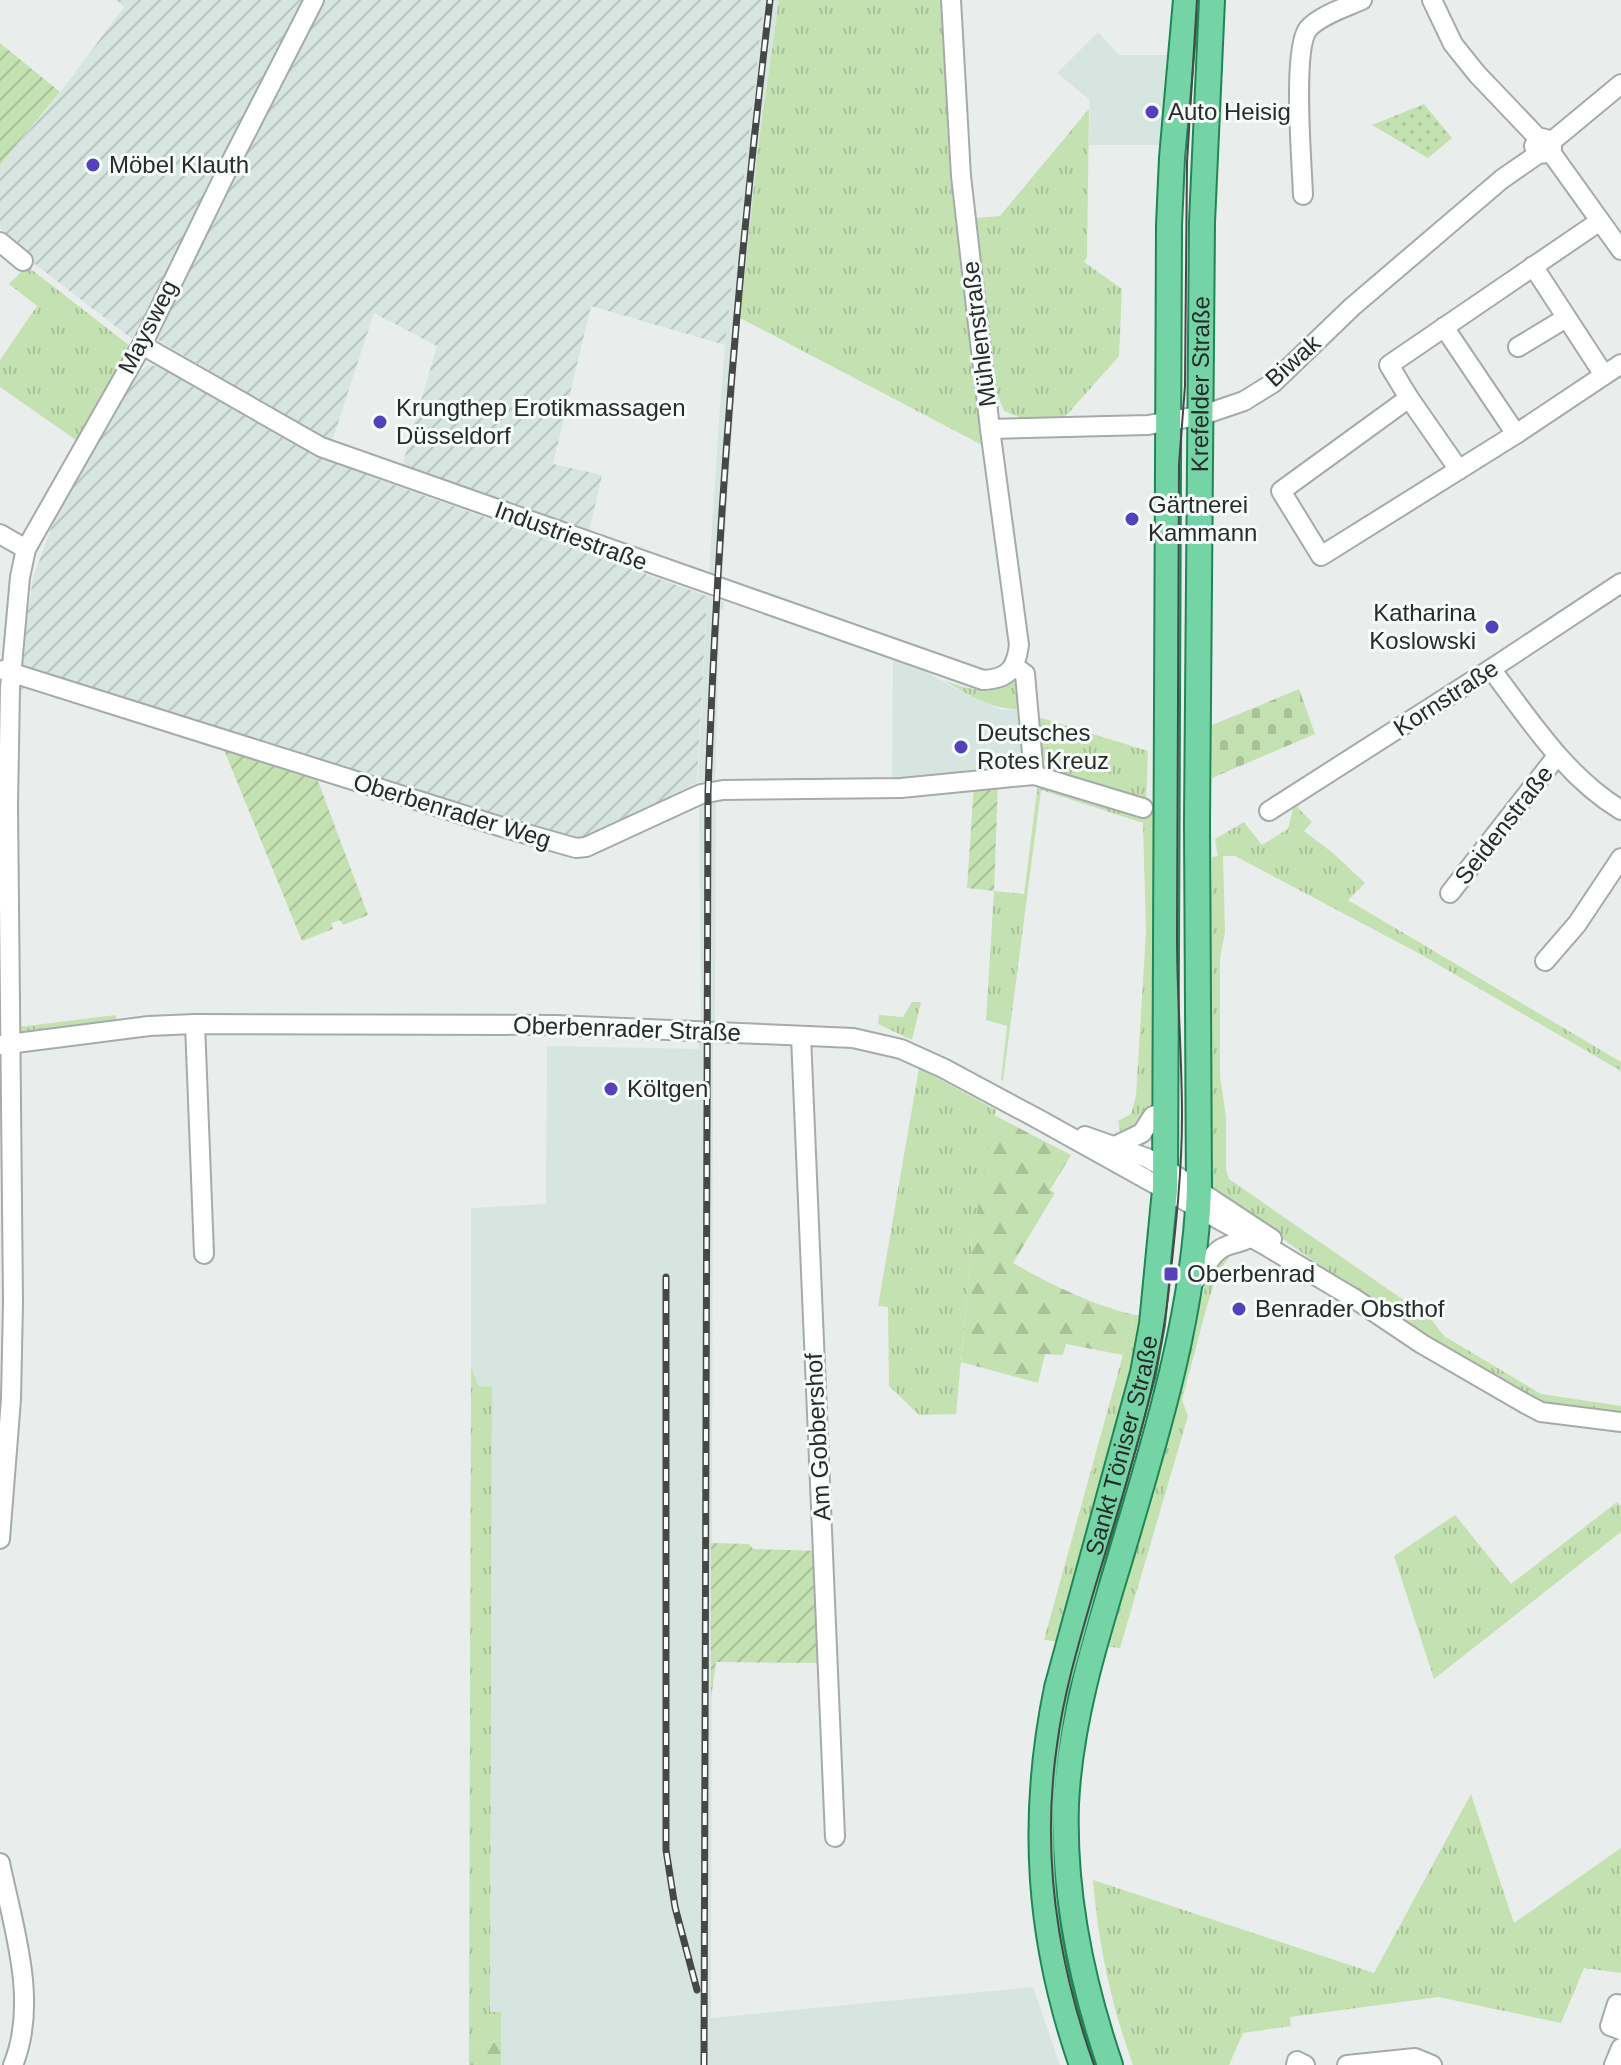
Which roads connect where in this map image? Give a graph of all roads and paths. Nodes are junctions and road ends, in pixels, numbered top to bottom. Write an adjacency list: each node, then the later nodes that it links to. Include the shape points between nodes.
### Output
1 (314, 0): 17 (street, Maysweg)
2 (951, 0): 24 (street, Mühlenstraße, via 961,176)
3 (1186, 0): 23 (main road, Krefelder Straße, via 1170,189)
4 (1212, 0): 22 (main road, Krefelder Straße, via 1202,222)
5 (1362, 0): 9 (street, via 1309,27 1302,39)
6 (1432, 0): 8 (street, via 1453,44)
7 (1621, 84): 8 (street, Biwak)
8 (1545, 147): 10 (street); 22 (street, Biwak, via 1352,307 1273,383 1244,401)
9 (1303, 195)
10 (1610, 226): 12 (street); 14 (street)
11 (0, 242): 13 (street)
12 (1621, 250)
13 (23, 261)
14 (1533, 266): 15 (street); 16 (street)
15 (1566, 318): 18 (street); 20 (street)
16 (1444, 327): 21 (street, via 1389,365); 25 (street)
17 (142, 345): 28 (street, Maysweg); 30 (street, Industriestraße, via 321,447 983,680 998,680)
18 (1518, 347)
19 (1621, 364): 20 (street)
20 (1604, 375): 25 (street)
21 (1409, 398): 26 (street); 26 (street, via 1281,491 1321,556)
22 (1203, 415): 23 (street, Biwak); 38 (main road, Krefelder Straße)
23 (1168, 421): 24 (street, Biwak); 35 (main road, Krefelder Straße)
24 (990, 429): 30 (street, Mühlenstraße, via 1019,645)
25 (1516, 434): 26 (street)
26 (1459, 470)
27 (0, 534): 28 (street)
28 (26, 549): 31 (street, Maysweg)
29 (1621, 583): 32 (street, Kornstraße)
30 (1014, 666): 34 (street, via 1025,674)
31 (8, 668): 34 (street, Oberbenrader Weg, via 576,848 708,792 901,788); 44 (street, Maysweg)
32 (1491, 669): 33 (street, Seidenstraße); 37 (street, Kornstraße)
33 (1557, 756): 36 (street, Seidenstraße); 40 (street, Seidenstraße)
34 (1034, 775): 35 (street, Oberbenrader Weg)
35 (1159, 810): 45 (main road, Sankt Töniser Straße)
36 (1621, 810)
37 (1269, 811)
38 (1197, 821): 49 (main road, Sankt Töniser Straße)
39 (1621, 858): 41 (street)
40 (1450, 893)
41 (1545, 961)
42 (195, 1024): 43 (street, Oberbenrader Straße, via 555,1025); 44 (street, Oberbenrader Straße); 51 (street)
43 (801, 1036): 46 (street, Oberbenrader Straße, via 853,1038 901,1049); 56 (street, Am Gobbershof)
44 (5, 1045): 55 (street, Maysweg, via 13,1302)
45 (1166, 1111): 47 (street, via 1153,1116 1142,1133); 48 (main road, Sankt Töniser Straße)
46 (1040, 1120): 47 (street, Oberbenrader Straße); 48 (street, Oberbenrader Straße)
47 (1113, 1147): 48 (street, Oberbenrader Straße, via 1147,1158)
48 (1166, 1180): 49 (street, Oberbenrader Straße); 62 (main road, Sankt Töniser Straße, via 1143,1373 1057,1688 1043,1772 1045,1915)
49 (1198, 1200): 50 (street, Oberbenrader Straße); 52 (main road, Sankt Töniser Straße); 53 (street, Oberbenrader Straße, via 1326,1274)
50 (1249, 1238): 52 (street, via 1216,1252); 53 (street, Oberbenrader Straße)
51 (204, 1254)
52 (1190, 1285): 63 (main road, Sankt Töniser Straße, via 1169,1386 1091,1658 1071,1752 1066,1802 1069,1893 1091,2011)
53 (1355, 1299): 54 (street, Oberbenrader Straße, via 1541,1412)
54 (1621, 1422)
55 (0, 1539)
56 (835, 1837)
57 (0, 1863): 61 (street, via 23,1997 22,2032)
58 (1617, 2004): 59 (street, via 1610,2026)
59 (1621, 2030)
60 (1621, 2048): 68 (street)
61 (13, 2065)
62 (1082, 2065)
63 (1110, 2065)
64 (1296, 2065): 65 (street)
65 (1305, 2065)
66 (1347, 2065): 67 (street, via 1415,2058)
67 (1432, 2065)
68 (1614, 2065)

